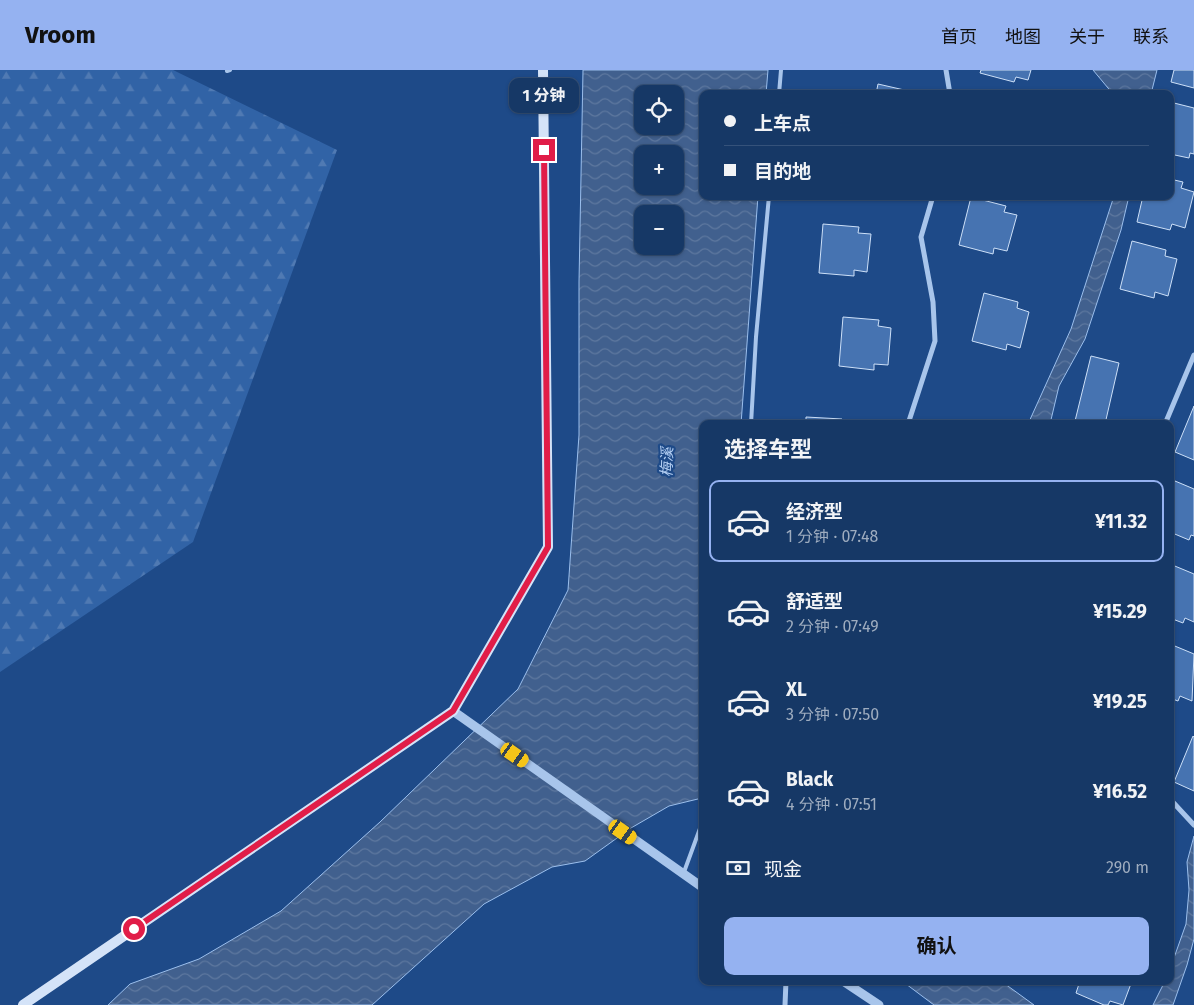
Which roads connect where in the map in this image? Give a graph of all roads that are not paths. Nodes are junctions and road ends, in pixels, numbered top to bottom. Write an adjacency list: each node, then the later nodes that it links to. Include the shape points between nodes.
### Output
1 (543, 70): 12 (main road, via 548,547)
2 (781, 70): 4 (lane)
3 (946, 70): 5 (street)
4 (779, 90)
5 (949, 90)
6 (770, 200): 9 (lane)
7 (932, 200): 10 (street, via 921,237 933,302 935,342)
8 (1194, 355): 11 (street)
9 (751, 420)
10 (909, 420)
11 (1167, 420)
12 (453, 711): 16 (street); 20 (main road)
13 (1174, 803): 14 (street)
14 (1194, 825)
15 (699, 833): 16 (lane)
16 (683, 874): 17 (street)
17 (699, 884)
18 (786, 985): 21 (street)
19 (849, 985): 22 (street)
20 (23, 1005)
21 (785, 1005)
22 (879, 1005)

